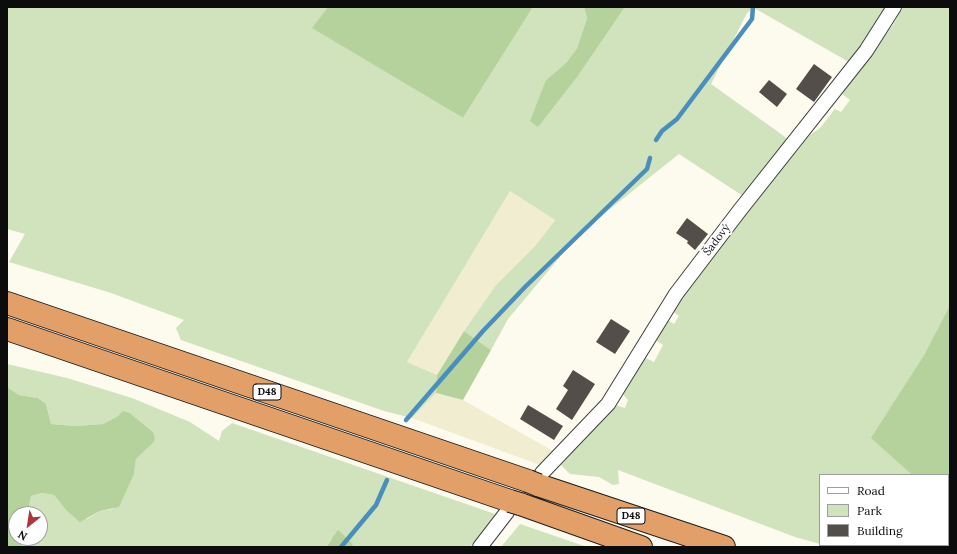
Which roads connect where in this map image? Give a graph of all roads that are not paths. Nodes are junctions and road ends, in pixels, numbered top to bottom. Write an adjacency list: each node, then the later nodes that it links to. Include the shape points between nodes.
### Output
1 (894, 7): 4 (street, Šadový, via 866,51 676,294 608,404)
2 (7, 303): 4 (highway, D48)
3 (7, 329): 5 (highway, D48)
4 (536, 479): 8 (highway, D48)
5 (513, 506): 6 (street); 7 (highway, D48)
6 (480, 547)
7 (642, 547)
8 (724, 547)

